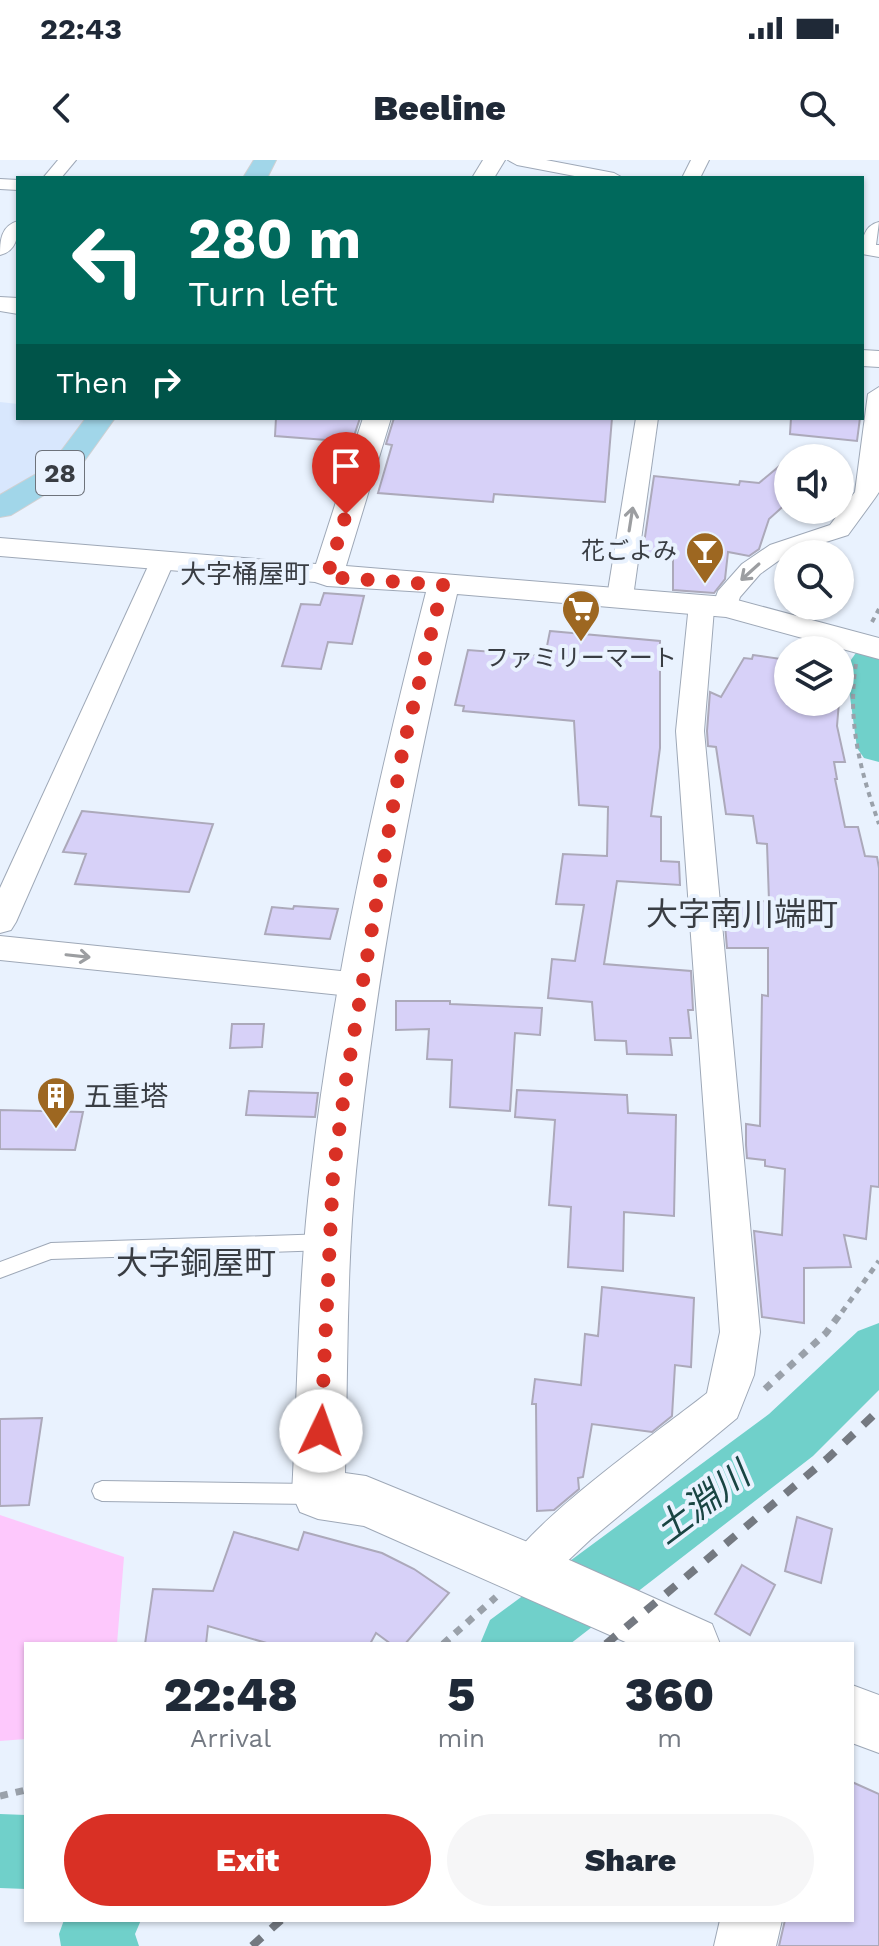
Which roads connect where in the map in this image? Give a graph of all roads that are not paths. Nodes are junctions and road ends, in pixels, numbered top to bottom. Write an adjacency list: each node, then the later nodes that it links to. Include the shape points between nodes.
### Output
1 (67, 160): 3 (street)
2 (517, 160): 4 (street)
3 (54, 176)
4 (603, 176)
5 (874, 228): 7 (street)
6 (16, 229): 8 (street)
7 (864, 246)
8 (0, 249)
9 (879, 394): 19 (street, one-way to 19, via 867,493 839,530 779,550)
10 (100, 420): 13 (main road, 28, via 61,472)
11 (376, 420): 16 (street)
12 (647, 420): 18 (street, one-way to 12)
13 (0, 508)
14 (0, 547): 15 (street)
15 (162, 562): 16 (street); 21 (street)
16 (327, 577): 17 (street)
17 (443, 585): 18 (street); 23 (street, via 403,748)
18 (620, 597): 19 (street)
19 (714, 606): 20 (street); 28 (street, via 690,731 740,1332 734,1375 723,1405)
20 (869, 645)
21 (0, 922)
22 (0, 948): 23 (street, one-way to 23)
23 (360, 985): 24 (street, via 333,1175)
24 (330, 1242): 25 (lane, via 51,1251); 27 (street)
25 (0, 1270)
26 (102, 1491): 27 (lane)
27 (318, 1494): 28 (street, via 366,1501)
28 (528, 1569): 29 (street)
29 (687, 1642)
30 (854, 1715): 31 (street)
31 (879, 1724)
32 (751, 1922): 33 (street)
33 (745, 1946)

